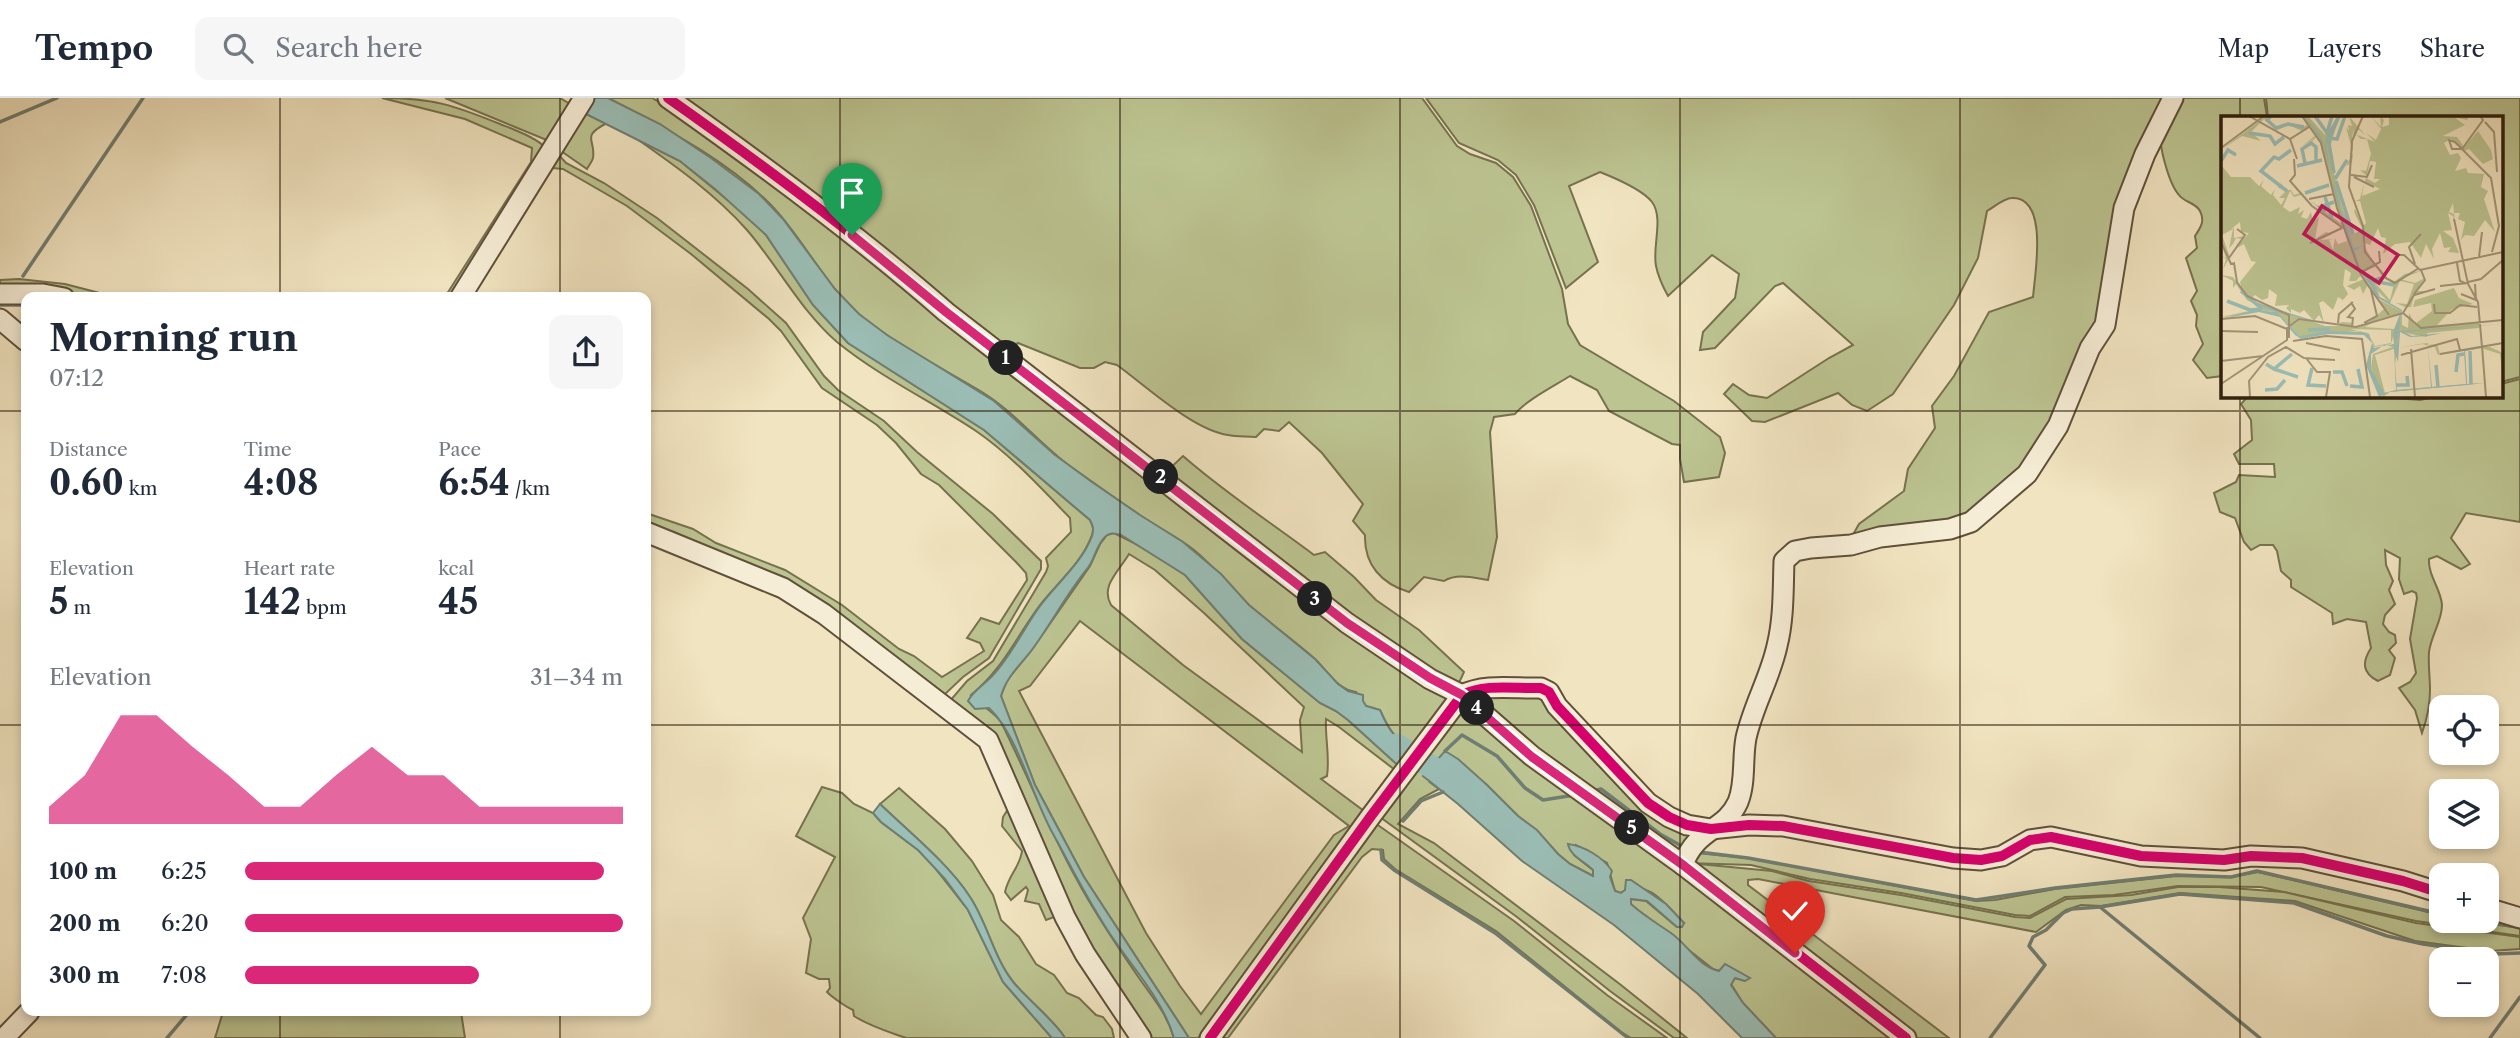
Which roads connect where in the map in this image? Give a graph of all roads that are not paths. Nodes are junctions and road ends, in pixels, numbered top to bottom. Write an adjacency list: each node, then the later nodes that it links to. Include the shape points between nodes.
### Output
1 (584, 98): 4 (street)
2 (668, 98): 10 (street, via 798,193 1347,623)
3 (2173, 98): 11 (street, via 2124,208 2105,325 2090,348 2058,426 2027,474 1971,522 1795,551 1784,561 1777,648 1748,728 1739,799 1731,816)
4 (464, 292)
5 (0, 294): 6 (street)
6 (21, 294)
7 (0, 318): 8 (street)
8 (21, 337)
9 (651, 534): 18 (street, via 783,588 824,614 988,740 1065,917)
10 (1462, 695): 11 (street, via 1487,688 1549,692 1648,803 1687,825); 12 (street, via 1532,757); 19 (street)
11 (1711, 830): 12 (street); 13 (street, via 1783,826 1982,860 2016,850 2030,840 2051,837 2141,856 2302,858)
12 (1688, 853): 20 (street)
13 (2429, 889)
14 (2499, 912): 15 (street)
15 (2520, 918)
16 (25, 1016): 17 (street)
17 (4, 1038)
18 (1141, 1038)
19 (1210, 1038)
20 (1906, 1038)

